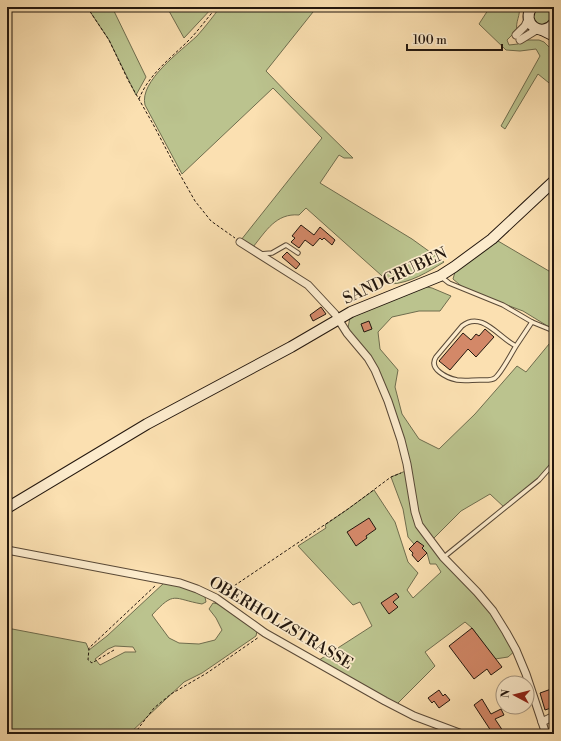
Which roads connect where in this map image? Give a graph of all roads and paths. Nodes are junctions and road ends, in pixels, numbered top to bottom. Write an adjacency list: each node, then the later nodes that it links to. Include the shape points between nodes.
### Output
1 (87, 7): 7 (path, via 109,40)
2 (217, 7): 7 (path, via 149,81)
3 (530, 11): 5 (street, via 531,24); 5 (street, via 526,26 518,37)
4 (554, 23): 5 (street, via 550,28)
5 (540, 30): 6 (street)
6 (554, 36)
7 (139, 100): 9 (path, via 195,201 211,221)
8 (554, 181): 12 (street, SANDGRUBEN, via 492,239)
9 (240, 242): 11 (street, SANDGRUBEN)
10 (298, 253): 11 (lane, via 286,245 272,253)
11 (259, 254): 13 (street, SANDGRUBEN, via 308,285)
12 (440, 276): 13 (street, SANDGRUBEN, via 363,306); 14 (lane, via 449,283 503,305)
13 (338, 319): 18 (street, SANDGRUBEN, via 375,370 388,402); 19 (street, SANDGRUBEN, via 147,424)
14 (532, 322): 15 (lane); 16 (lane)
15 (554, 331)
16 (516, 346): 16 (lane, via 487,324 469,322 462,326 436,357 434,365 438,371 451,379 490,380 496,376)
17 (554, 463): 21 (lane, via 539,480)
18 (408, 467): 21 (street, SANDGRUBEN, via 417,519 422,531); 23 (path)
19 (7, 508)
20 (7, 550): 22 (street, OBERHOLZSTRASSE)
21 (443, 557): 27 (street, SANDGRUBEN, via 493,611 506,632 526,674)
22 (162, 579): 23 (street, OBERHOLZSTRASSE); 25 (path, via 89,648 88,660 92,663)
23 (216, 598): 24 (street, OBERHOLZSTRASSE)
24 (265, 633): 28 (path, via 171,694 154,708); 29 (street, OBERHOLZSTRASSE, via 414,716)
25 (114, 650)
26 (554, 716): 27 (street)
27 (542, 722): 30 (street, SANDGRUBEN)
28 (134, 734)
29 (462, 734)
30 (546, 734)

